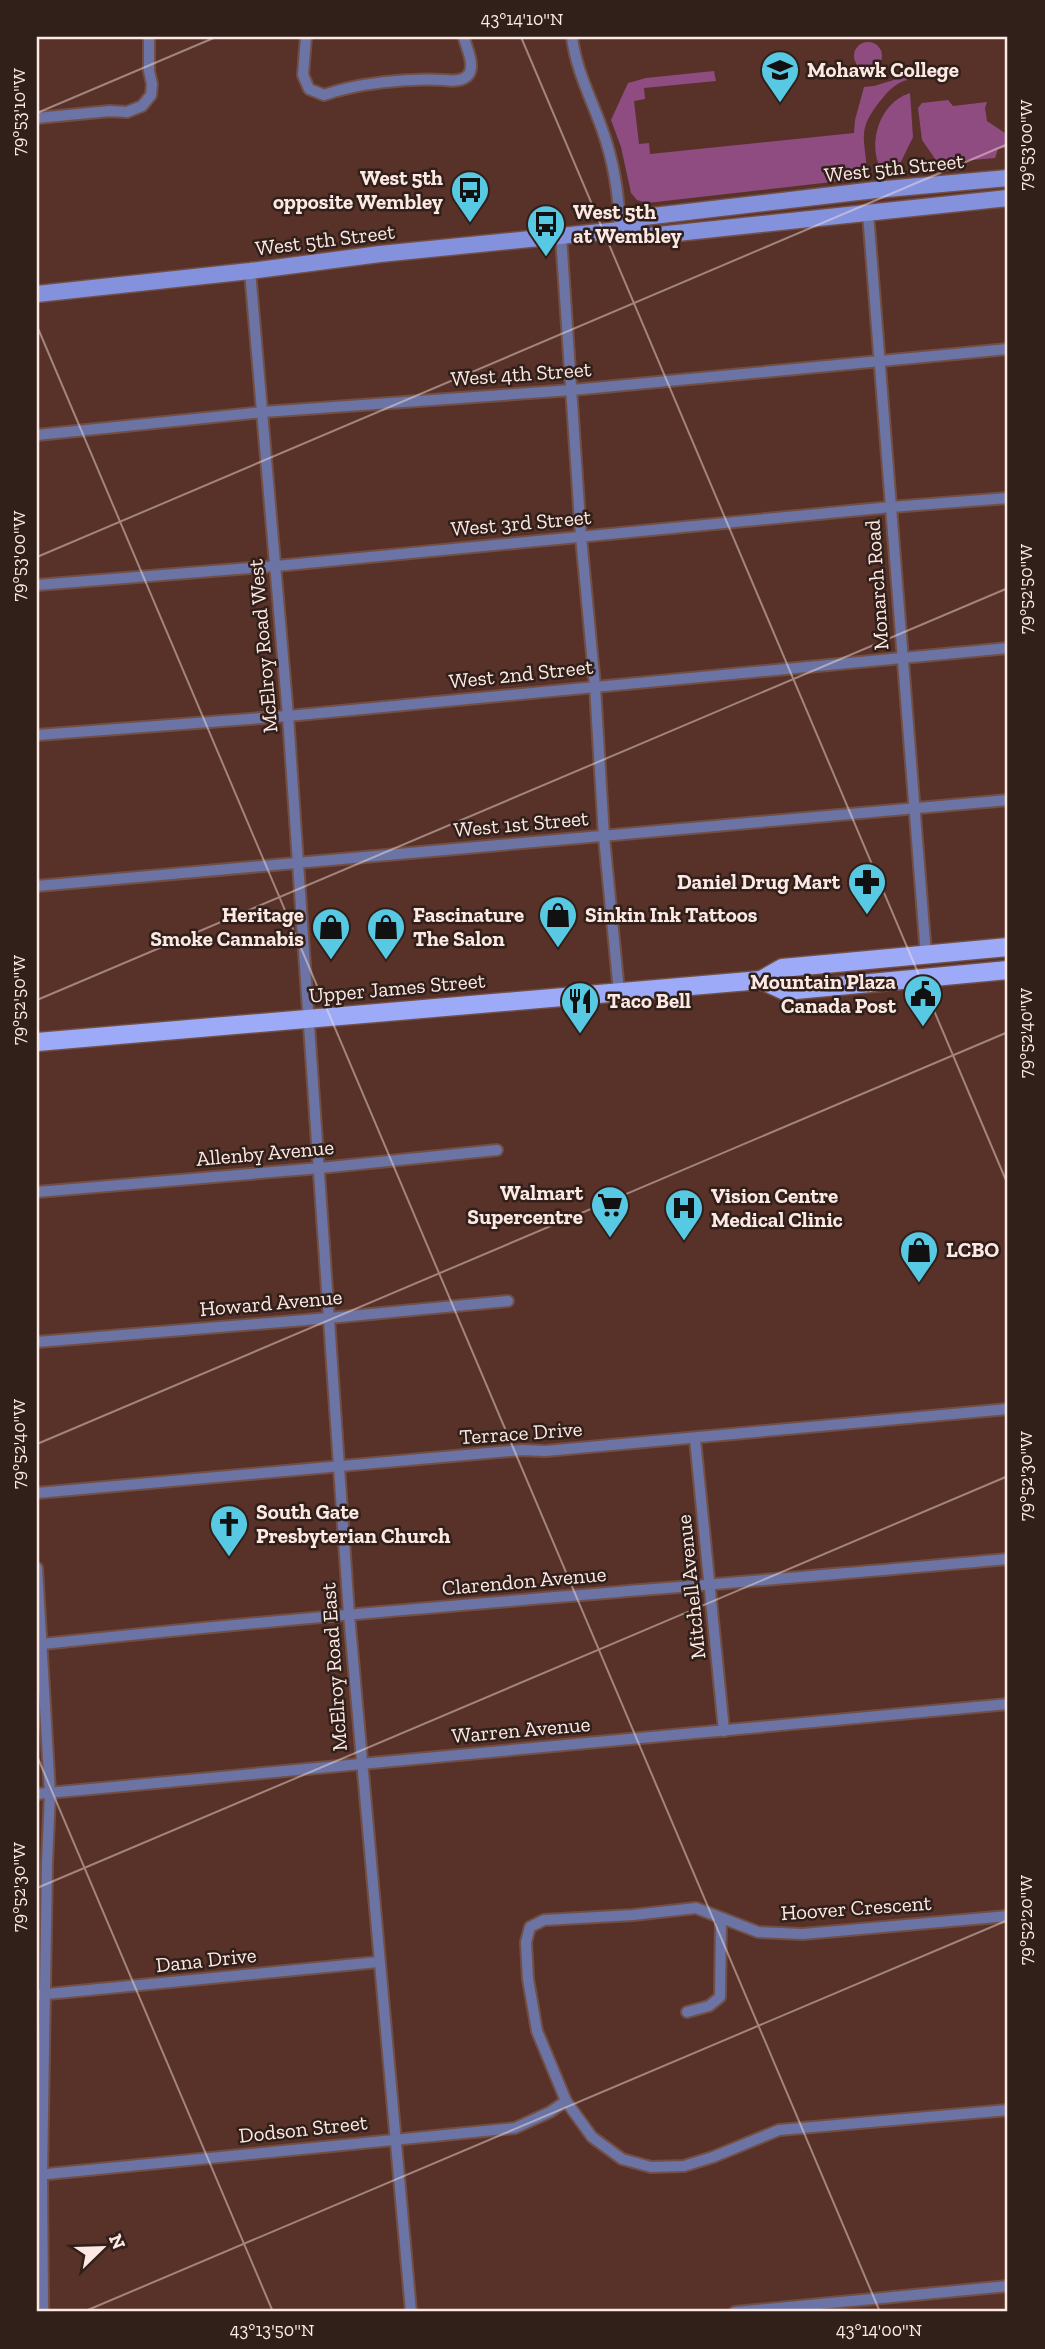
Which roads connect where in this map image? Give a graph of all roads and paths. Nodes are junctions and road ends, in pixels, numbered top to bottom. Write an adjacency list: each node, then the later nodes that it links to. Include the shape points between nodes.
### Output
1 (149, 37): 5 (street, via 152,84 142,106 127,112)
2 (306, 37): 3 (street, via 303,75 309,89 324,95 346,87 465,78 471,62)
3 (464, 37)
4 (572, 37): 9 (street, via 582,81 610,155)
5 (37, 118)
6 (1008, 178): 9 (main road, West 5th Street, via 644,217)
7 (1008, 198): 8 (main road, West 5th Street)
8 (868, 213): 9 (main road, West 5th Street, via 649,236); 14 (street, Monarch Road)
9 (620, 230): 10 (main road, West 5th Street)
10 (561, 236): 11 (main road, West 5th Street); 15 (street)
11 (250, 271): 12 (main road, West 5th Street); 16 (street, McElroy Road West)
12 (37, 294)
13 (1008, 349): 14 (street, West 4th Street)
14 (880, 361): 15 (street, West 4th Street); 19 (street, Monarch Road)
15 (572, 390): 16 (street, West 4th Street); 20 (street)
16 (263, 412): 17 (street, West 4th Street); 21 (street, McElroy Road West)
17 (37, 435)
18 (1008, 498): 19 (street, West 3rd Street)
19 (891, 507): 20 (street, West 3rd Street); 24 (street, Monarch Road)
20 (581, 537): 21 (street, West 3rd Street); 25 (street)
21 (276, 566): 22 (street, West 3rd Street); 26 (street, McElroy Road West)
22 (37, 585)
23 (1008, 648): 24 (street, West 2nd Street)
24 (902, 657): 25 (street, West 2nd Street); 29 (street, Monarch Road)
25 (596, 686): 26 (street, West 2nd Street); 30 (street)
26 (288, 716): 27 (street, West 2nd Street); 31 (street, McElroy Road West)
27 (37, 735)
28 (1008, 800): 29 (street, West 1st Street)
29 (914, 809): 30 (street, West 1st Street); 34 (street, Monarch Road)
30 (604, 836): 31 (street, West 1st Street); 37 (street)
31 (299, 862): 32 (street, West 1st Street); 38 (street, McElroy Road West)
32 (37, 886)
33 (1008, 947): 34 (main road, Upper James Street)
34 (926, 955): 36 (main road, Upper James Street, via 782,968)
35 (1008, 970): 36 (main road, Upper James Street, via 785,992)
36 (761, 980): 37 (main road, Upper James Street)
37 (619, 992): 38 (main road, Upper James Street)
38 (310, 1018): 39 (main road, Upper James Street); 41 (street, McElroy Road East)
39 (37, 1042)
40 (497, 1150): 41 (street, Allenby Avenue)
41 (320, 1168): 42 (street, Allenby Avenue); 44 (street, McElroy Road East)
42 (37, 1192)
43 (508, 1301): 44 (street, Howard Avenue)
44 (329, 1318): 45 (street, Howard Avenue); 48 (street, McElroy Road East)
45 (37, 1342)
46 (1008, 1409): 47 (street, Terrace Drive)
47 (695, 1439): 48 (street, Terrace Drive); 52 (street, Mitchell Avenue)
48 (339, 1466): 49 (street, Terrace Drive); 53 (street, McElroy Road East)
49 (37, 1493)
50 (1008, 1559): 52 (street, Clarendon Avenue)
51 (37, 1568): 54 (street)
52 (711, 1586): 53 (street, Clarendon Avenue); 56 (street, Mitchell Avenue)
53 (349, 1614): 54 (street, Clarendon Avenue); 57 (street, McElroy Road East)
54 (43, 1644): 58 (street)
55 (1008, 1704): 56 (street, Warren Avenue)
56 (724, 1731): 57 (street, Warren Avenue)
57 (360, 1763): 58 (street, Warren Avenue); 62 (street, McElroy Road East)
58 (50, 1793): 59 (street, Warren Avenue); 63 (street)
59 (37, 1794)
60 (1008, 1916): 61 (street, Hoover Crescent, via 803,1934 758,1931)
61 (721, 1917): 64 (street, via 720,1997 709,2006); 65 (street, Hoover Crescent, via 696,1908 544,1920 530,1927 528,1979 537,2031)
62 (378, 1962): 63 (street, Dana Drive); 67 (street, McElroy Road East)
63 (41, 1995): 68 (street)
64 (687, 2012)
65 (566, 2101): 66 (street, Hoover Crescent, via 592,2137 622,2159 651,2167 684,2166 779,2130); 67 (street, Dodson Street, via 515,2128)
66 (1008, 2110)
67 (396, 2139): 68 (street, Dodson Street); 71 (street, McElroy Road East)
68 (39, 2175): 70 (street)
69 (1008, 2286): 72 (street)
70 (43, 2312)
71 (411, 2312)
72 (735, 2312)

